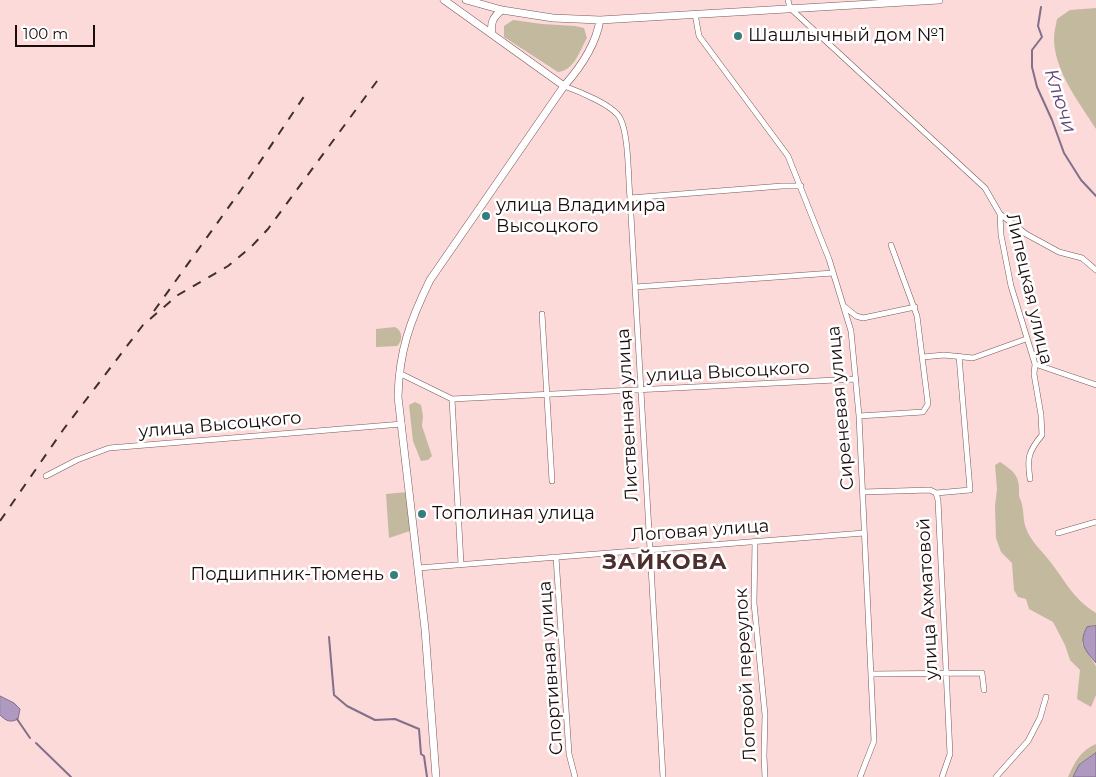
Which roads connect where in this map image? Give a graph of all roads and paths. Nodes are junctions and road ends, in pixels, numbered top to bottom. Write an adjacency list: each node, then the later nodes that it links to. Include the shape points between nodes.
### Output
1 (444, 0): 9 (main road)
2 (466, 0): 6 (main road)
3 (788, 0): 5 (street)
4 (939, 0): 5 (main road)
5 (790, 8): 7 (main road); 13 (street, Липецкая улица, via 984,188)
6 (502, 10): 8 (main road, via 552,18); 9 (main road, via 495,16)
7 (695, 14): 8 (main road); 11 (street, Сиреневая улица, via 699,36 788,156)
8 (600, 20): 10 (main road, via 598,32)
9 (492, 34): 10 (main road)
10 (564, 86): 12 (street, Лиственная улица, via 590,96 619,116 625,130); 25 (main road, via 430,280 413,315)
11 (801, 186): 12 (street); 16 (street, Сиреневая улица)
12 (630, 198): 17 (street, Лиственная улица)
13 (1000, 214): 15 (street, via 1026,234 1059,252 1082,258); 21 (street, Липецкая улица, via 1011,286)
14 (891, 245): 19 (street)
15 (1096, 270)
16 (834, 272): 17 (street); 18 (street, Сиреневая улица)
17 (635, 287): 28 (street, Лиственная улица)
18 (845, 307): 19 (street, via 863,318); 26 (street, Сиреневая улица)
19 (915, 308): 23 (street)
20 (542, 314): 29 (street)
21 (1026, 339): 22 (street, via 974,358); 24 (street, Липецкая улица)
22 (959, 356): 23 (street); 37 (street, via 970,490)
23 (923, 357): 31 (street, via 928,404 923,412)
24 (1035, 364): 27 (street); 34 (street, Липецкая улица, via 1042,435 1032,446 1027,459)
25 (398, 373): 30 (street, улица Высоцкого); 32 (main road)
26 (856, 379): 28 (street, улица Высоцкого); 31 (street, Сиреневая улица)
27 (1096, 386)
28 (641, 390): 29 (street, улица Высоцкого); 42 (street, Лиственная улица)
29 (546, 395): 30 (street, улица Высоцкого); 35 (street)
30 (452, 399): 44 (street)
31 (859, 416): 36 (street, Сиреневая улица)
32 (402, 424): 33 (street, улица Высоцкого, via 110,448); 45 (main road)
33 (46, 476)
34 (1030, 479)
35 (552, 481)
36 (863, 492): 37 (street, улица Ахматовой, via 930,490); 39 (street, Сиреневая улица)
37 (936, 493): 46 (street, улица Ахматовой)
38 (1096, 522): 40 (street)
39 (864, 533): 41 (street, Логовая улица); 47 (street, Сиреневая улица)
40 (1058, 533)
41 (755, 541): 42 (street, Логовая улица); 53 (street, Логовой переулок, via 754,603 765,715)
42 (649, 549): 43 (street, Логовая улица); 52 (street, Лиственная улица)
43 (556, 557): 44 (street, Логовая улица); 51 (street, Спортивная улица, via 569,754)
44 (461, 564): 45 (street, Логовая улица)
45 (418, 568): 50 (main road)
46 (945, 673): 47 (street); 48 (street, via 982,673); 55 (street, улица Ахматовой, via 950,754)
47 (871, 674): 54 (street, Сиреневая улица, via 874,742)
48 (984, 690)
49 (1046, 697): 56 (street, via 1028,741)
50 (436, 777)
51 (575, 777)
52 (663, 777)
53 (765, 777)
54 (860, 777)
55 (942, 777)
56 (996, 777)

